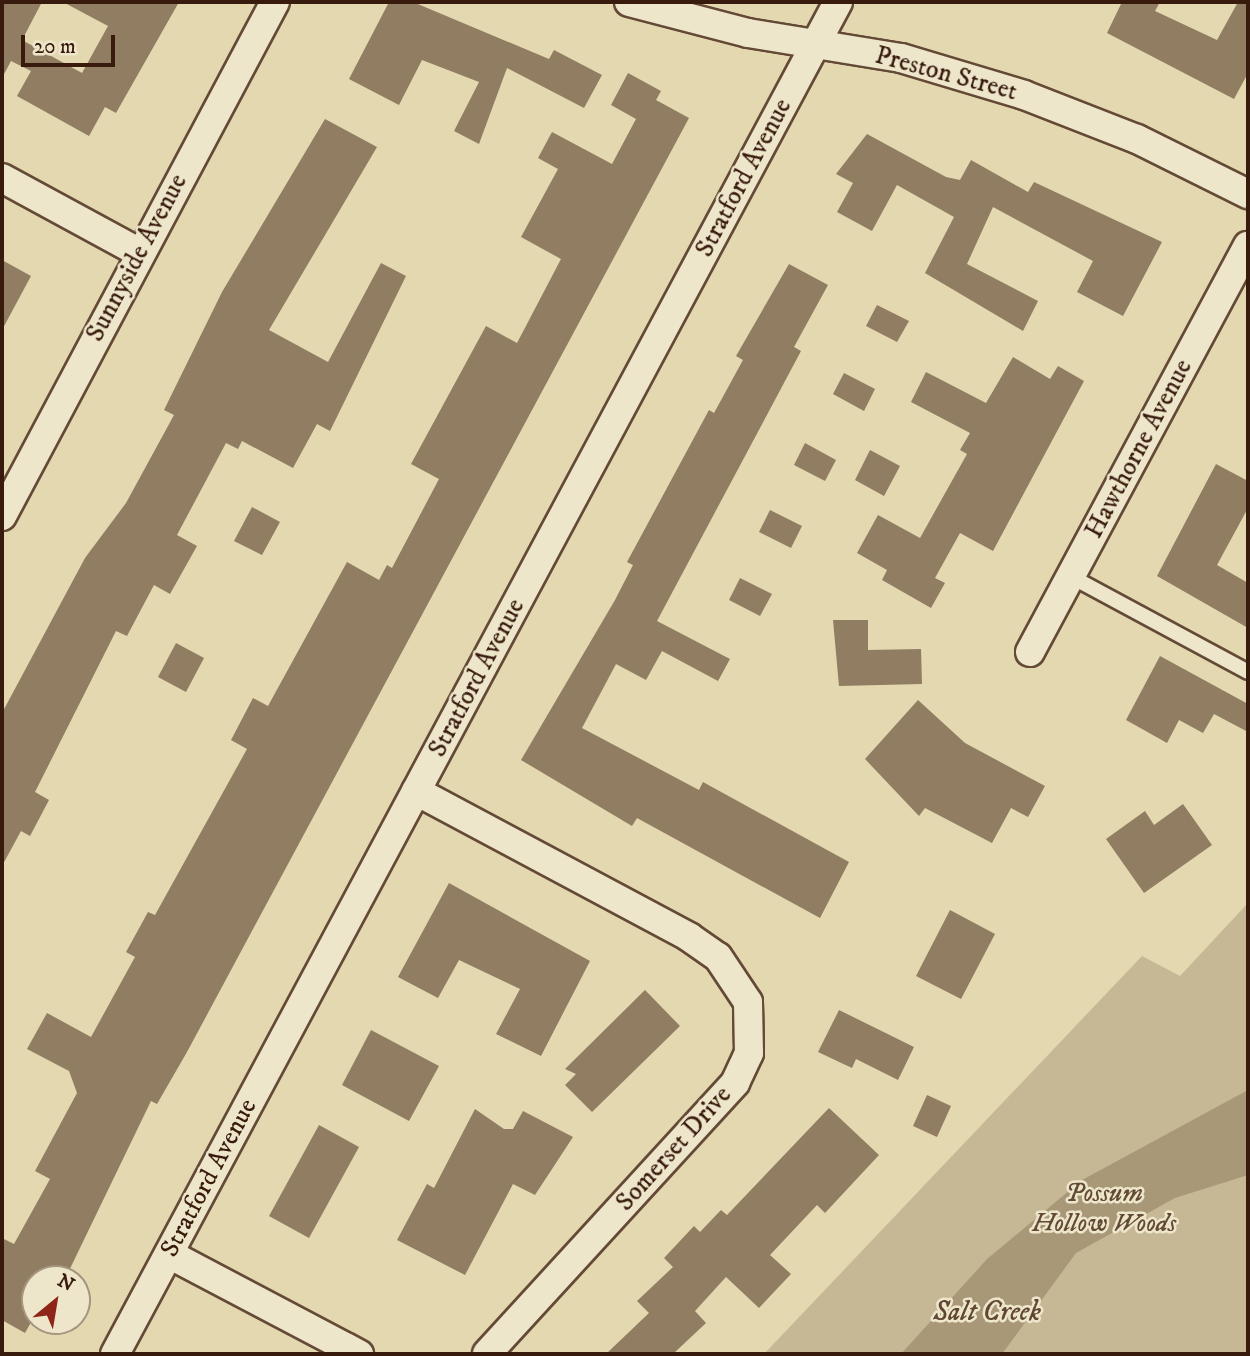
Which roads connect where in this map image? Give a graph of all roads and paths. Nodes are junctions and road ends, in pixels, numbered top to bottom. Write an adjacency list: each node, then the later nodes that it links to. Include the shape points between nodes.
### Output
1 (275, 2): 8 (street, Sunnyside Avenue)
2 (629, 2): 4 (street, Preston Street, via 748,33)
3 (838, 2): 4 (street, Stratford Avenue)
4 (817, 42): 6 (street, Preston Street, via 901,58 1024,95 1137,139); 13 (street, Stratford Avenue)
5 (2, 178): 8 (street)
6 (1248, 194)
7 (1248, 246): 10 (street, Hawthorne Avenue)
8 (139, 253): 9 (street, Sunnyside Avenue)
9 (2, 516)
10 (1070, 576): 11 (street, Hawthorne Avenue); 12 (lane)
11 (1030, 652)
12 (1248, 673)
13 (416, 792): 14 (street, Stratford Avenue); 17 (street, Somerset Drive, via 689,937 718,957 747,1002 749,1053 735,1083)
14 (169, 1254): 15 (street, Stratford Avenue); 16 (street)
15 (115, 1354)
16 (359, 1354)
17 (487, 1354)

